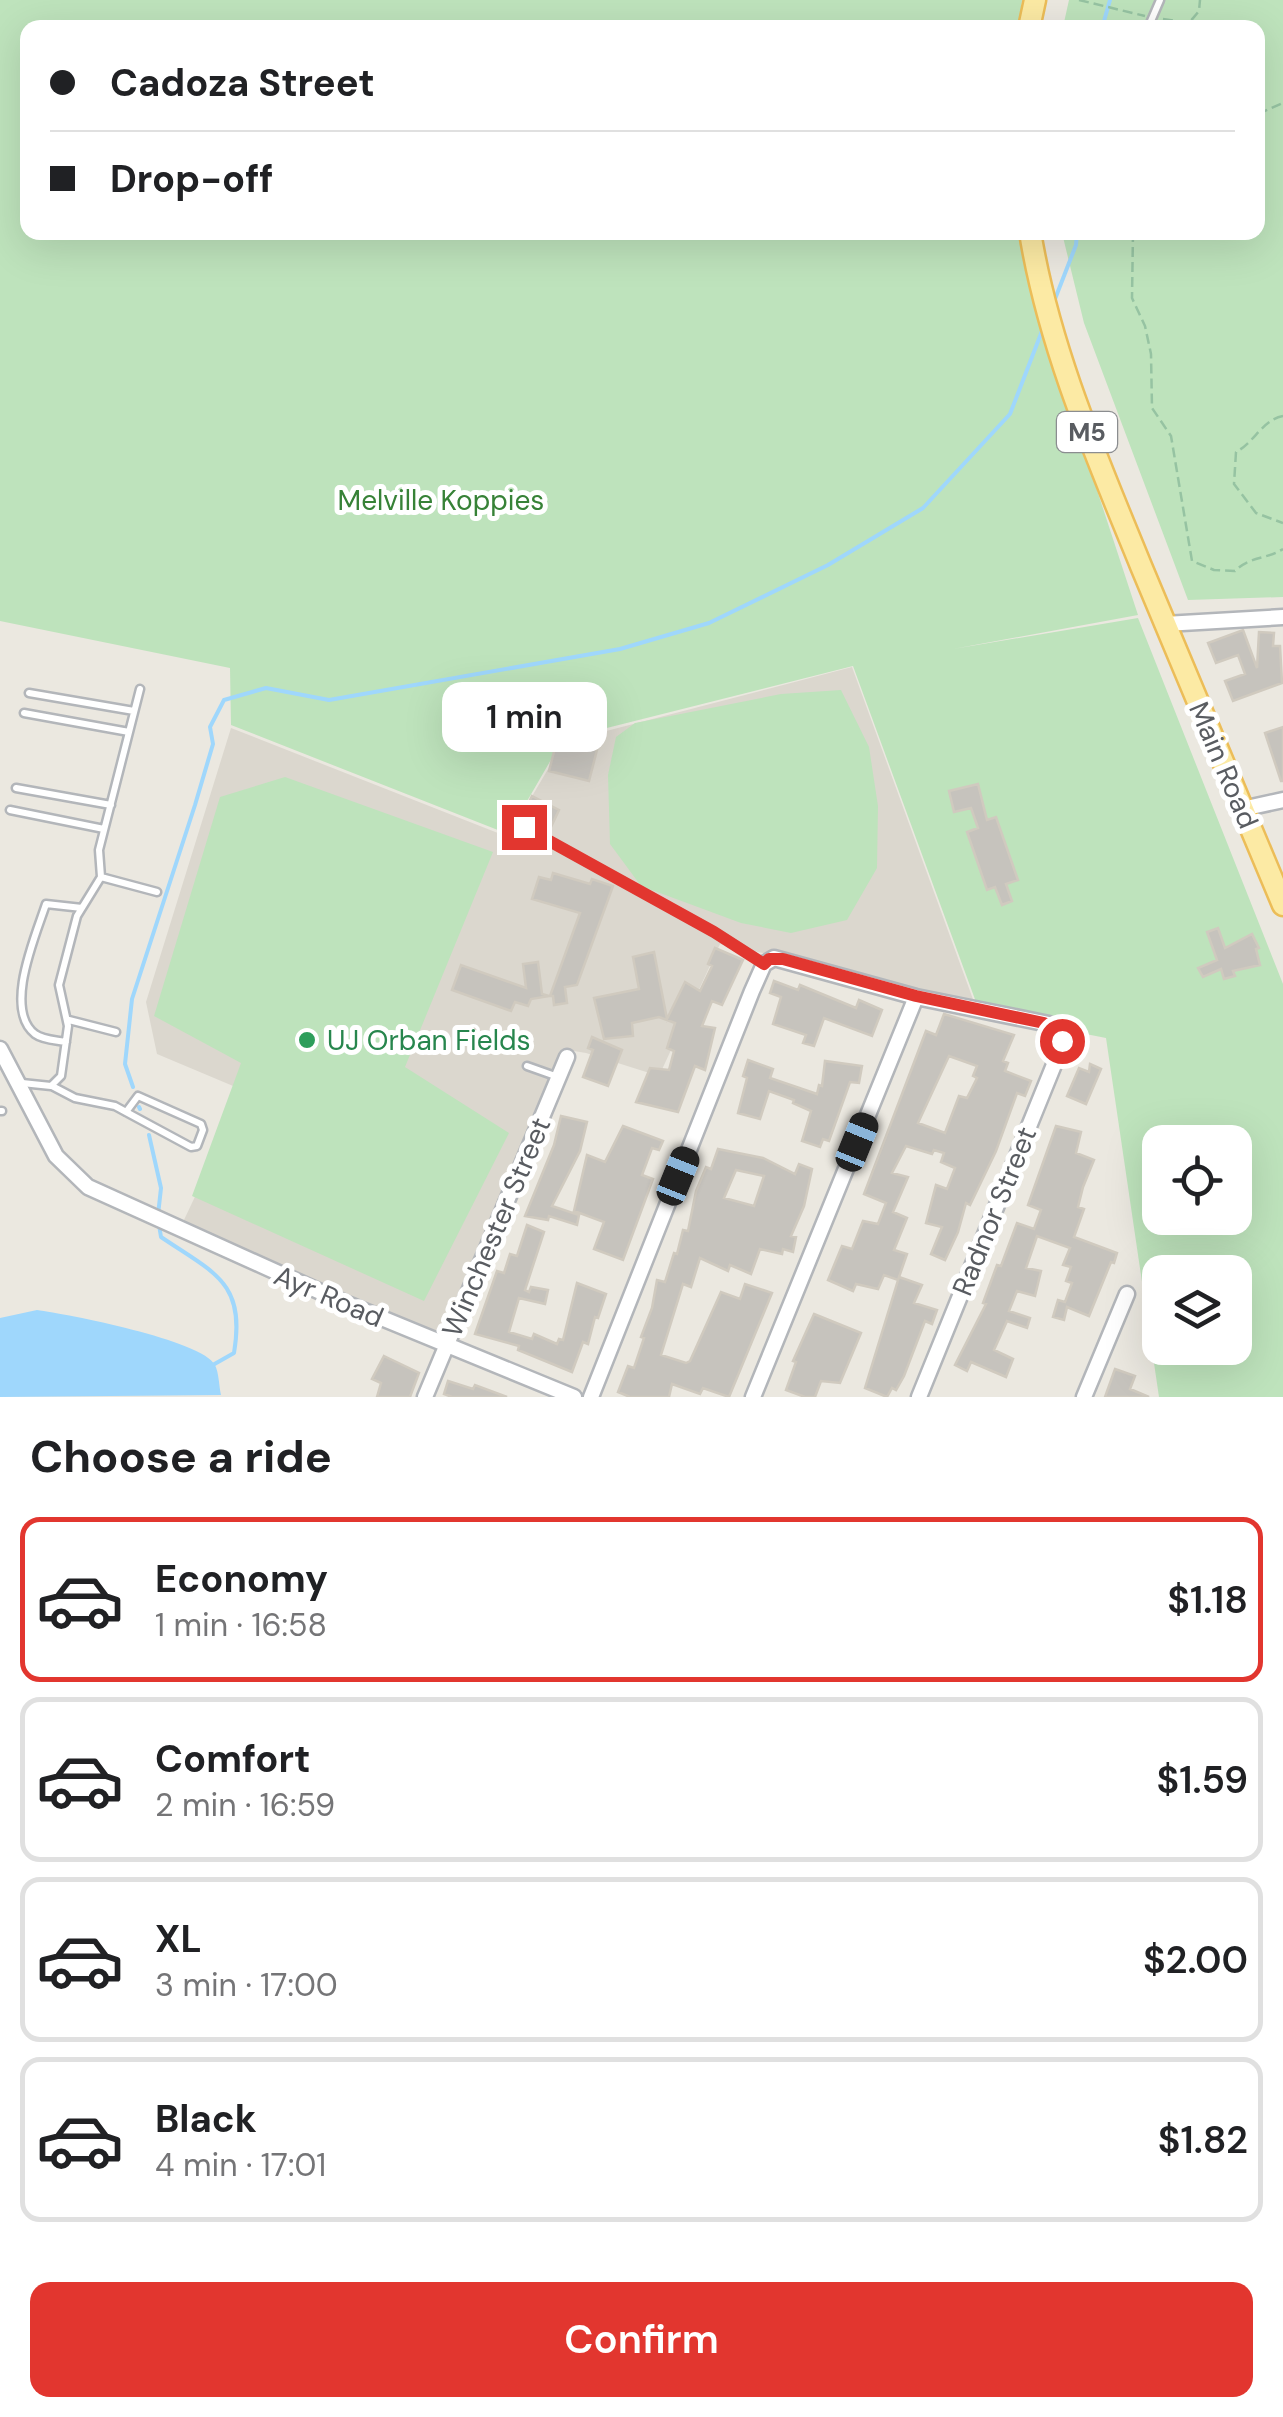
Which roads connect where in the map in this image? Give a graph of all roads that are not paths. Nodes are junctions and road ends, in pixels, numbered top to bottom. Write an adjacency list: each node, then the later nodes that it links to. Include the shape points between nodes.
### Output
1 (1032, 240): 4 (main road, M5, via 1061,360)
2 (1042, 240): 4 (main road, M5, via 1084,394)
3 (1283, 617): 4 (street)
4 (1171, 622): 13 (main road, Main Road / M5)
5 (140, 689): 7 (lane)
6 (29, 693): 7 (lane)
7 (134, 711): 9 (lane)
8 (24, 713): 9 (lane)
9 (129, 732): 12 (lane)
10 (16, 788): 12 (lane)
11 (1283, 800): 13 (street)
12 (110, 805): 16 (lane)
13 (1247, 808): 17 (main road, Main Road / M5); 20 (main road, Main Road / M5)
14 (10, 810): 16 (lane)
15 (524, 827): 22 (lane)
16 (104, 829): 18 (lane)
17 (1283, 874)
18 (101, 876): 19 (lane); 21 (lane)
19 (157, 892)
20 (1283, 905)
21 (82, 908): 24 (lane, via 58,985); 26 (lane, via 46,904 20,996 34,1033)
22 (764, 964): 23 (street, via 783,959); 38 (street)
23 (916, 996): 39 (street); 40 (street, Radnor Street, via 1054,1027 1061,1036)
24 (68, 1020): 25 (lane); 26 (lane)
25 (116, 1032)
26 (66, 1042): 32 (lane, via 61,1076)
27 (0, 1049): 31 (street)
28 (567, 1058): 30 (street, Winchester Street)
29 (527, 1066): 30 (lane)
30 (559, 1078): 35 (street, Winchester Street)
31 (8, 1081): 32 (lane); 35 (street, Ayr Road, via 62,1166 88,1187)
32 (52, 1086): 33 (lane)
33 (126, 1112): 33 (lane, via 192,1147 204,1130 138,1096)
34 (1128, 1294): 41 (street)
35 (447, 1346): 36 (street, Winchester Street); 37 (street, Ayr Road)
36 (425, 1397)
37 (574, 1397)
38 (591, 1397)
39 (753, 1397)
40 (919, 1397)
41 (1084, 1397)

